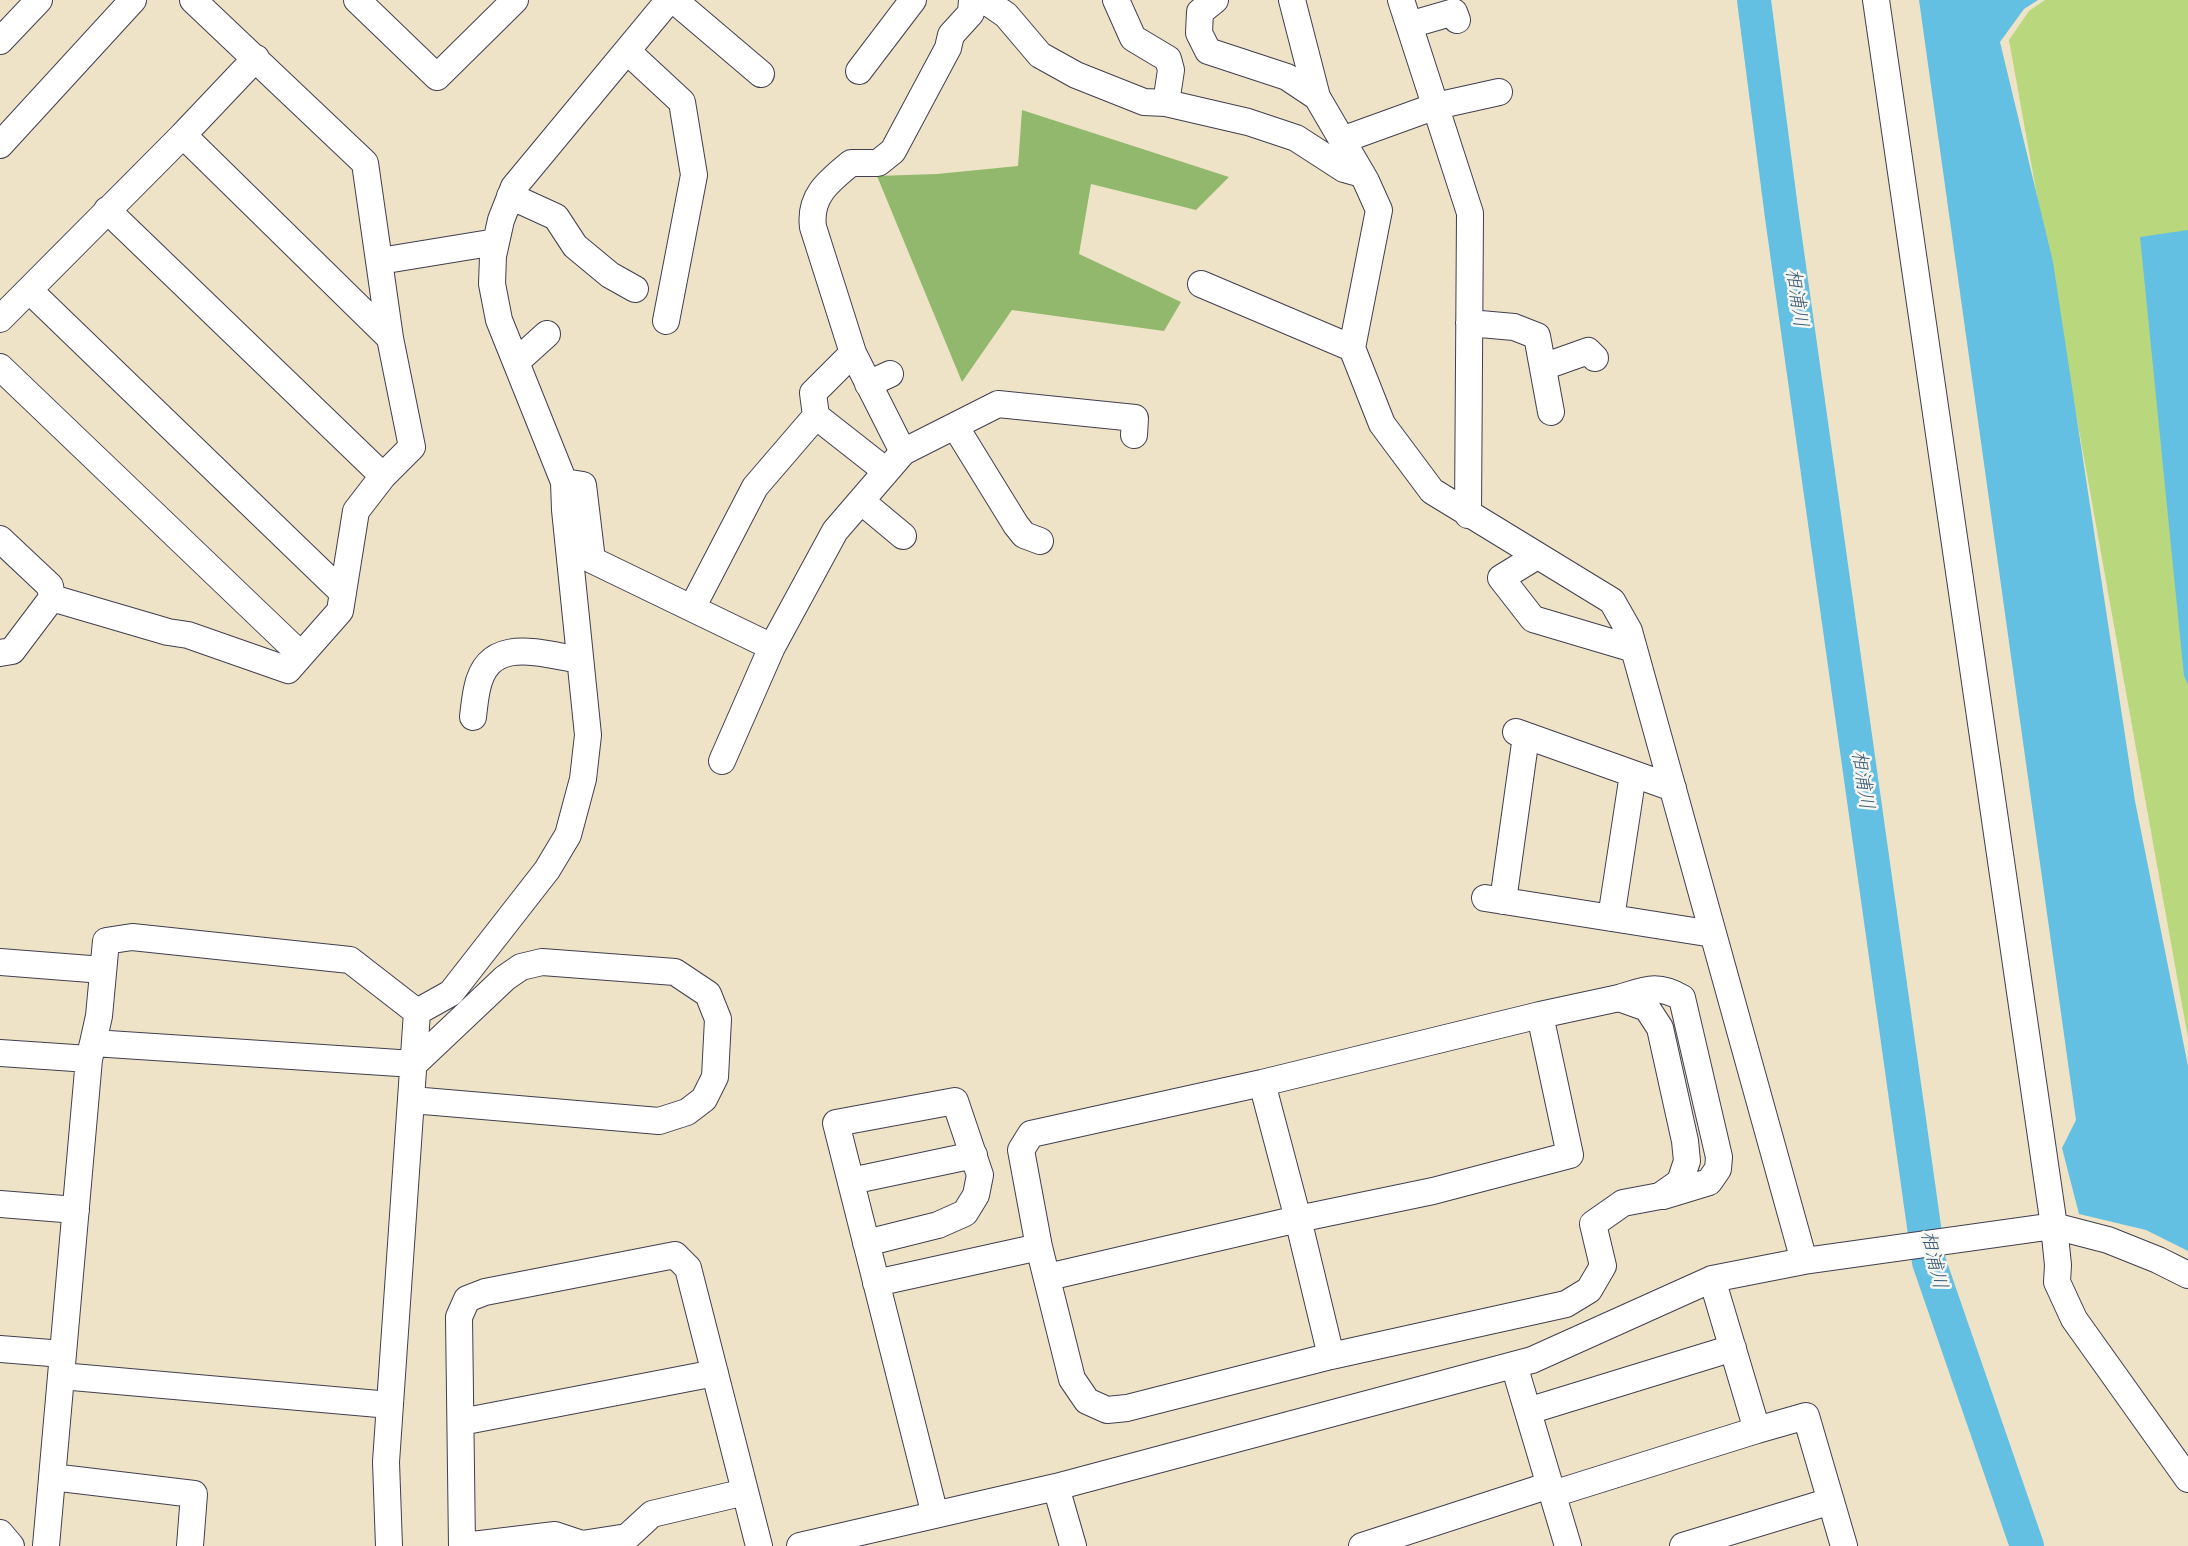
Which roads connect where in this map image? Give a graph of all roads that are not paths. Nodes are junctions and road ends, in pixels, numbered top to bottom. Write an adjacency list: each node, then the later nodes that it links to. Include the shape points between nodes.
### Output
1 (39, 0): 17 (street)
2 (133, 0): 28 (street)
3 (193, 0): 19 (street)
4 (357, 0): 5 (street, via 437,77)
5 (515, 0)
6 (669, 0): 18 (street)
7 (674, 0): 21 (street)
8 (913, 0): 20 (street)
9 (974, 0): 24 (street, via 990,4 1006,15 1040,55 1076,75 1144,102); 43 (street, via 971,13 951,35 948,48 893,151 878,163 851,163 822,188 811,214 828,245)
10 (1116, 0): 24 (street, via 1133,38 1168,59 1171,70)
11 (1215, 0): 23 (street, via 1200,12 1198,33 1208,51 1287,77)
12 (1292, 0): 23 (street)
13 (1401, 0): 16 (street)
14 (1876, 0): 92 (street)
15 (1454, 12): 16 (street)
16 (1409, 25): 25 (street)
17 (0, 41)
18 (627, 51): 30 (street); 38 (street, via 682,102 694,175)
19 (256, 58): 26 (street); 33 (street, via 365,163)
20 (859, 71)
21 (761, 74)
22 (1498, 92): 25 (street)
23 (1317, 97): 27 (street)
24 (1167, 103): 29 (street, via 1296,138 1344,169)
25 (1436, 106): 27 (street); 39 (street, via 1470,213)
26 (183, 135): 31 (street); 41 (street)
27 (1342, 141): 29 (street)
28 (0, 145)
29 (1362, 174): 42 (street, via 1379,210)
30 (510, 196): 32 (street); 35 (street, via 556,217 575,246 610,275)
31 (107, 210): 36 (street); 54 (street)
32 (496, 242): 33 (street); 45 (street, via 492,284 499,320)
33 (380, 261): 41 (street)
34 (1201, 284): 42 (street)
35 (635, 289)
36 (29, 290): 37 (street); 62 (street)
37 (0, 319)
38 (666, 321)
39 (1470, 323): 47 (street, via 1514,327 1537,336); 57 (street)
40 (547, 334): 45 (street)
41 (390, 338): 54 (street, via 412,447)
42 (1352, 348): 57 (street, via 1382,424 1432,491)
43 (853, 353): 49 (street, via 813,393); 52 (street, via 879,379)
44 (1595, 358): 47 (street, via 1588,351)
45 (516, 363): 55 (street)
46 (0, 367): 68 (street)
47 (1543, 367): 48 (street)
48 (1551, 412)
49 (816, 416): 53 (street); 64 (street, via 754,487)
50 (956, 426): 51 (street, via 998,404 1135,418); 52 (street); 60 (street, via 1016,525 1024,535)
51 (1134, 435)
52 (903, 452): 53 (street)
53 (886, 471): 56 (street)
54 (383, 476): 62 (street, via 356,511)
55 (564, 482): 64 (street, via 583,484 592,560); 69 (street)
56 (861, 501): 58 (street); 65 (street, via 835,531)
57 (1468, 515): 61 (street)
58 (903, 536)
59 (0, 539): 63 (street, via 50,586)
60 (1040, 541)
61 (1537, 556): 66 (street, via 1612,601); 66 (street, via 1501,578 1533,619)
62 (343, 593): 68 (street, via 340,610)
63 (52, 598): 67 (street, via 12,651); 68 (street, via 188,635 288,670)
64 (692, 608): 65 (street)
65 (772, 647): 71 (street)
66 (1634, 649): 73 (street)
67 (0, 653)
68 (300, 654)
69 (580, 660): 70 (street, via 514,650 498,655 484,669); 79 (street, via 588,735 583,779 568,835 547,870 451,993)
70 (473, 717)
71 (722, 747)
72 (1633, 774): 73 (street); 74 (street); 74 (street, via 1521,734 1494,900)
73 (1673, 788): 75 (street)
74 (1611, 918): 75 (street)
75 (1713, 934): 95 (street)
76 (0, 962): 77 (street)
77 (103, 970): 79 (street, via 106,941 132,937 350,960); 81 (street)
78 (1619, 998): 80 (street); 88 (street, via 1647,1008 1660,1028 1685,1141 1687,1161 1680,1182); 88 (street, via 1647,989 1668,990 1682,998 1719,1157 1718,1169 1709,1182)
79 (417, 1012): 83 (street)
80 (1540, 1016): 84 (street); 91 (street, via 1570,1155 1433,1191)
81 (91, 1051): 82 (street); 83 (street); 90 (street)
82 (0, 1053)
83 (414, 1064): 85 (street); 85 (street, via 505,978 521,967 542,962 675,972 708,994 718,1019 715,1077 704,1099 687,1112 659,1121)
84 (1262, 1083): 91 (street); 94 (street, via 1031,1134 1021,1150)
85 (412, 1100): 106 (street)
86 (974, 1155): 87 (street); 87 (street, via 955,1101 836,1123); 93 (street, via 980,1175 976,1195 965,1213 938,1225)
87 (851, 1181): 93 (street)
88 (1660, 1196): 102 (street, via 1623,1203 1593,1224 1603,1266 1589,1290 1566,1305)
89 (0, 1204): 90 (street)
90 (76, 1210): 103 (street)
91 (1298, 1219): 97 (street); 102 (street)
92 (2048, 1227): 95 (street); 96 (street, via 2108,1240); 111 (street, via 2058,1265 2057,1282 2074,1319)
93 (866, 1243): 99 (street)
94 (1040, 1246): 97 (street); 99 (street)
95 (1814, 1259): 98 (street)
96 (2188, 1275)
97 (1048, 1277): 102 (street, via 1072,1379 1087,1401 1107,1410)
98 (1712, 1280): 100 (street); 104 (street)
99 (876, 1283): 116 (street)
100 (1733, 1348): 107 (street); 109 (street)
101 (0, 1349): 103 (street)
102 (1331, 1356)
103 (62, 1365): 106 (street); 110 (street)
104 (1514, 1365): 107 (street); 112 (street)
105 (715, 1373): 108 (street); 108 (street, via 688,1268 675,1255 664,1257 466,1299 459,1317); 114 (street)
106 (390, 1405): 121 (street, via 386,1462)
107 (1527, 1411): 113 (street)
108 (460, 1422): 122 (street)
109 (1757, 1430): 113 (street); 115 (street, via 1806,1416)
110 (52, 1477): 119 (street); 120 (street, via 195,1494)
111 (2188, 1479)
112 (1056, 1487): 116 (street); 125 (street)
113 (1551, 1489): 126 (street); 127 (street)
114 (746, 1492): 122 (street, via 652,1514 627,1537 582,1544 555,1535); 123 (street)
115 (1831, 1501): 128 (street); 129 (street)
116 (935, 1515): 124 (street)
117 (0, 1533): 118 (street)
118 (11, 1546)
119 (46, 1546)
120 (190, 1546)
121 (389, 1546)
122 (463, 1546)
123 (759, 1546)
124 (800, 1546)
125 (1073, 1546)
126 (1362, 1546)
127 (1568, 1546)
128 (1683, 1546)
129 (1844, 1546)

